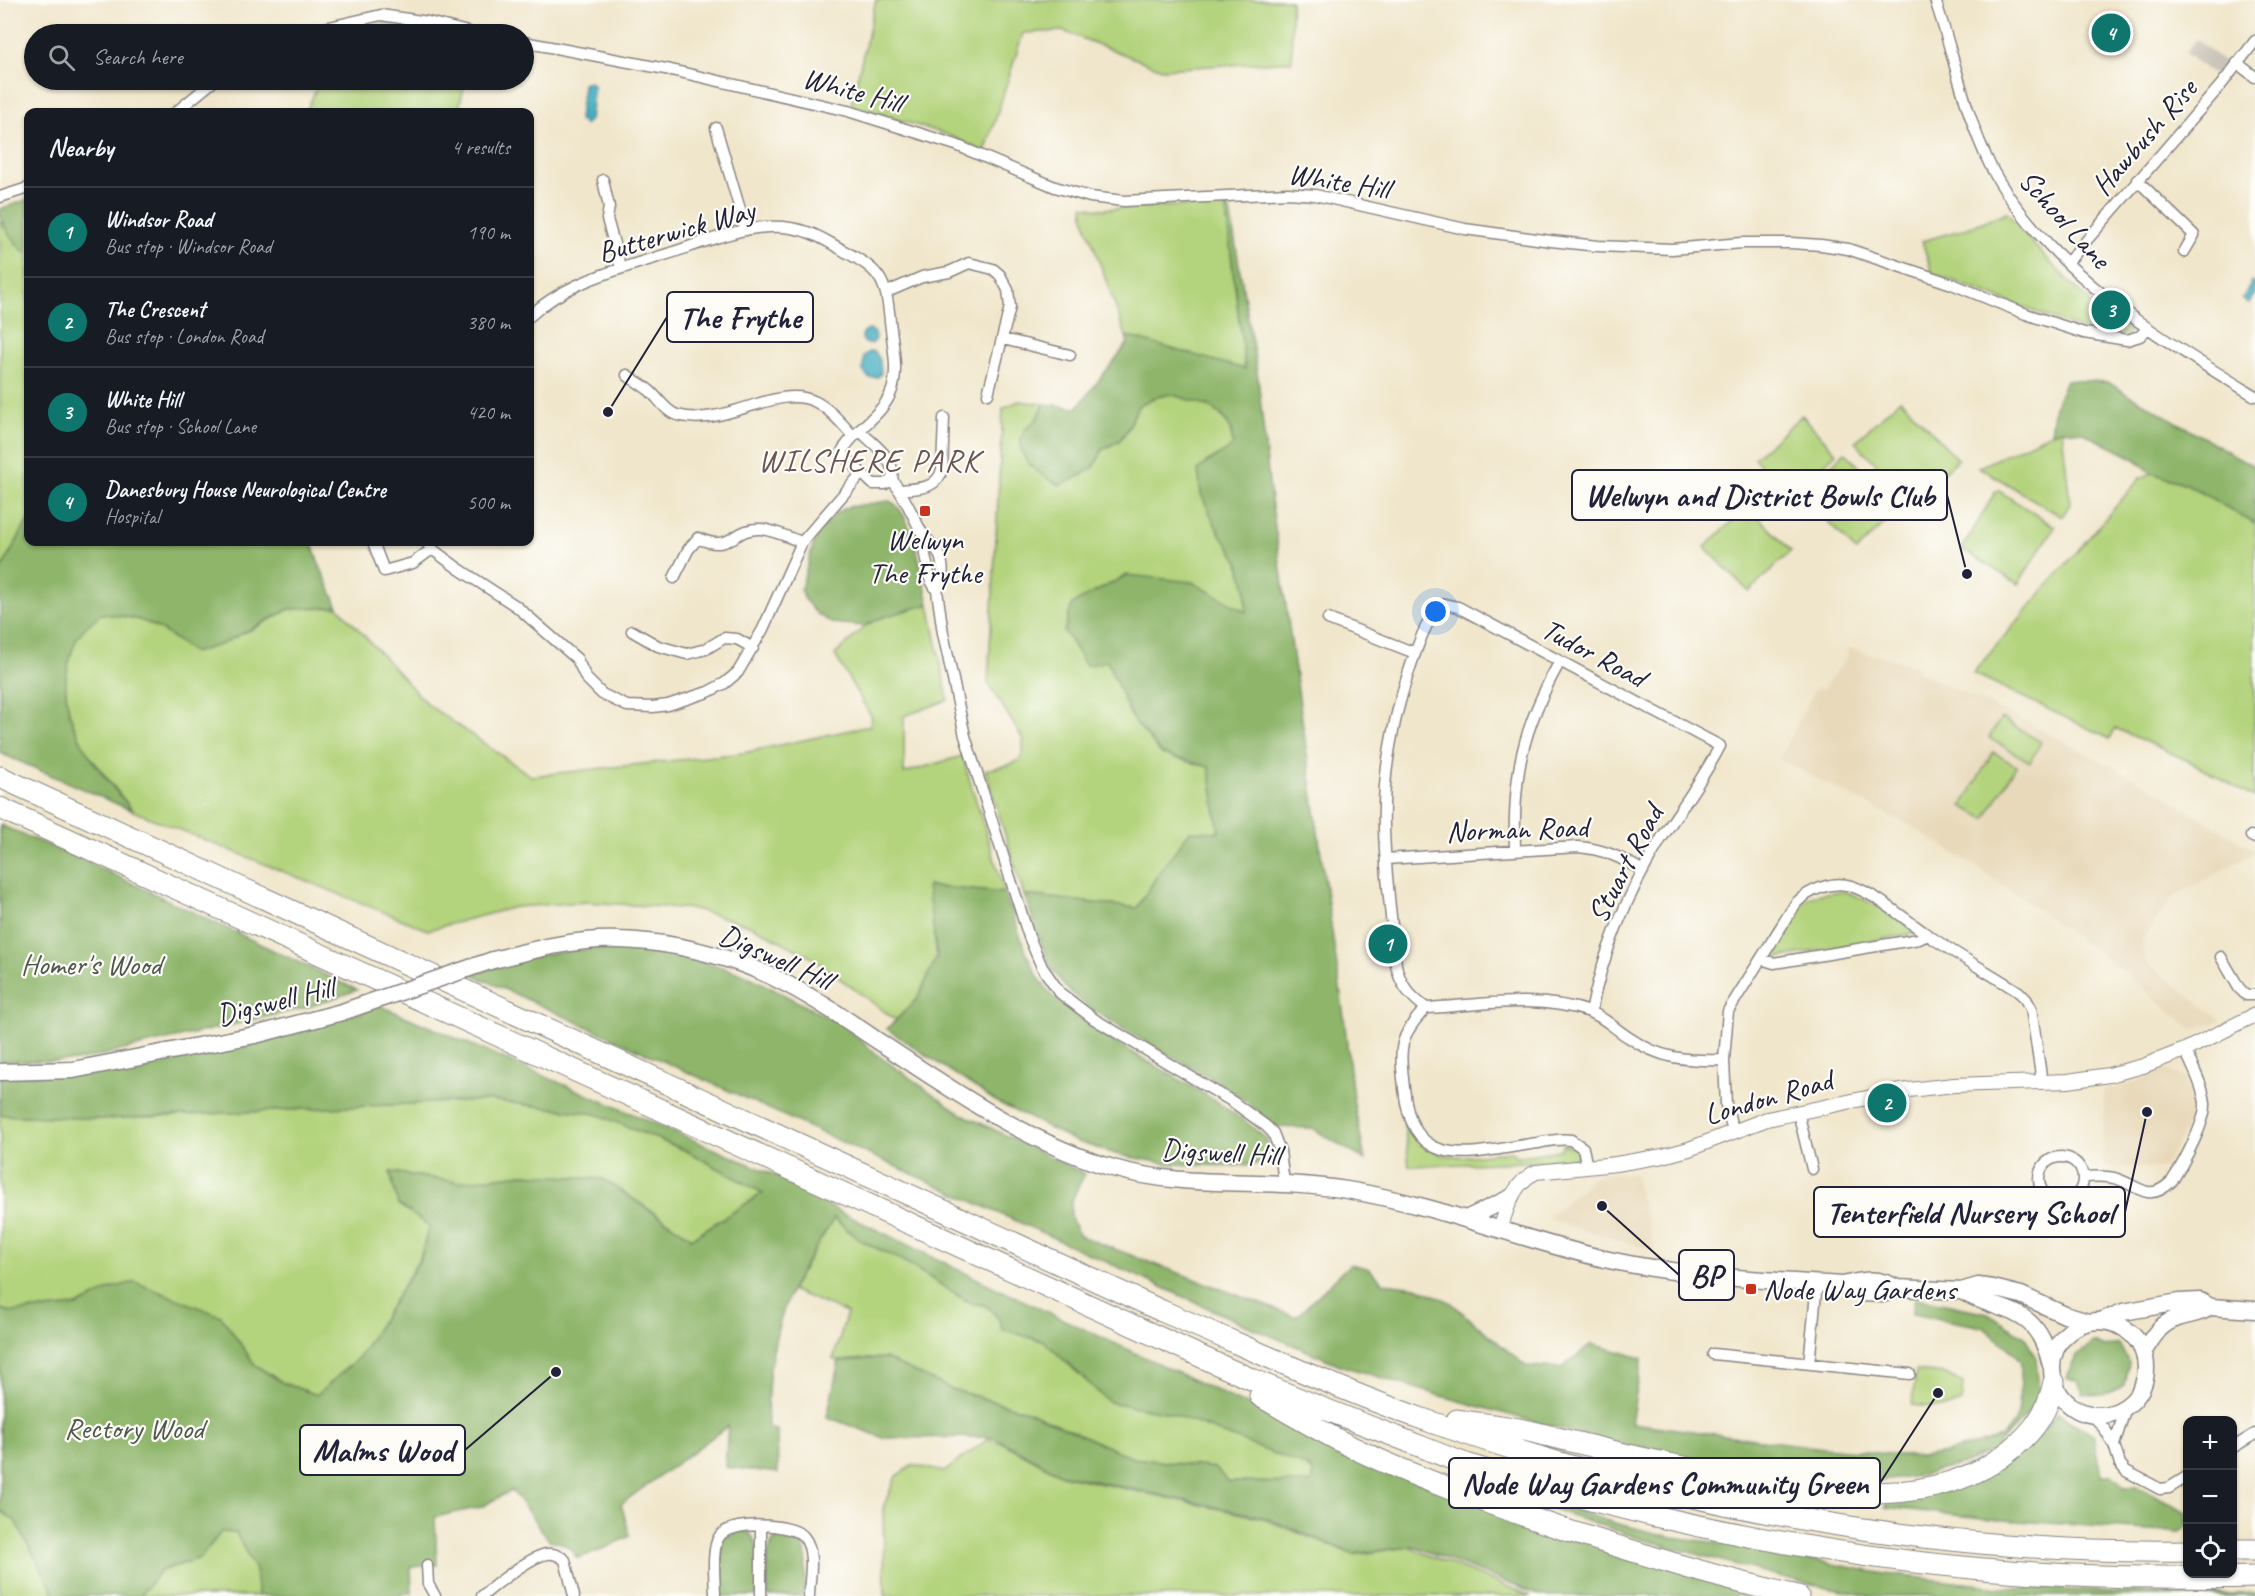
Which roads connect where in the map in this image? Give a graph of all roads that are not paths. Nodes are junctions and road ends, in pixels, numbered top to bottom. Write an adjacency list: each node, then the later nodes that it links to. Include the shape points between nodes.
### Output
1 (1935, 0): 17 (street, School Lane, via 1967,107 1990,166 2022,214)
2 (342, 24): 3 (street, via 381,15)
3 (439, 24)
4 (2255, 42): 6 (street, Hawbush Rise)
5 (534, 43): 21 (street, White Hill, via 848,111 956,145 1055,187 1090,197 1124,201 1288,193 1315,195 1466,229 1598,246 1672,249 1742,243 1821,245 1848,249 2084,333 2127,340)
6 (2237, 63): 7 (street); 12 (street, Hawbush Rise)
7 (2255, 77)
8 (203, 90): 9 (street)
9 (181, 108)
10 (716, 128): 15 (street)
11 (603, 180): 18 (street, via 609,207 606,219)
12 (2137, 180): 16 (street, via 2194,235); 17 (street, Hawbush Rise)
13 (24, 189): 14 (street)
14 (0, 197)
15 (746, 230): 18 (street, Butterwick Way); 19 (street, Butterwick Way, via 789,228 820,237 866,263 880,277)
16 (2184, 252)
17 (2067, 263): 21 (street, School Lane)
18 (621, 268): 20 (street, Butterwick Way, via 561,292)
19 (887, 292): 22 (street, via 969,263 993,269 1005,282 1010,299); 28 (street, Butterwick Way, via 893,388 885,404)
20 (534, 313)
21 (2147, 329): 26 (street, School Lane)
22 (1003, 339): 23 (street); 25 (street)
23 (1070, 355)
24 (627, 375): 28 (street, via 674,415 708,418 776,399 803,398 826,408)
25 (988, 394)
26 (2255, 396)
27 (944, 418): 31 (street, via 940,477 929,486)
28 (857, 434): 29 (street, via 841,453); 30 (street, via 889,459)
29 (861, 474): 30 (street, via 873,484); 32 (street)
30 (892, 480): 31 (street)
31 (900, 490): 64 (street, via 924,536 965,736 1042,968 1060,993 1094,1019 1233,1101 1266,1126 1280,1151)
32 (802, 542): 36 (street, via 761,529 722,543 698,538); 39 (street)
33 (374, 546): 34 (street, via 384,572 412,563)
34 (428, 546)
35 (430, 546): 39 (street, via 516,606 577,659 593,686 627,705 668,705 708,693 738,672)
36 (674, 578)
37 (1328, 619): 40 (street)
38 (632, 631): 39 (street, via 658,646 687,654 724,638 737,639)
39 (753, 648)
40 (1415, 653): 41 (street, Tudor Road, via 1434,612 1445,604 1458,607); 46 (street, via 1391,741 1385,796)
41 (1559, 663): 42 (street, Tudor Road); 45 (street, via 1535,710 1521,756 1516,786)
42 (1720, 746): 47 (street, Stuart Road)
43 (0, 777): 80 (highway, via 1162,1311)
44 (0, 808): 73 (highway)
45 (1515, 849): 46 (street, Norman Road); 47 (street, Norman Road, via 1595,848)
46 (1386, 859): 52 (street, via 1398,973 1408,993)
47 (1643, 871): 53 (street, Stuart Road, via 1600,971)
48 (1928, 935): 50 (street, via 1774,963); 50 (street, via 1864,892 1840,884 1803,896); 58 (street, via 2026,999 2031,1008)
49 (2221, 957): 51 (street, via 2239,988 2246,995)
50 (1761, 959): 56 (street, via 1728,1011)
51 (2255, 994)
52 (1426, 1008): 53 (street, via 1534,1002); 61 (street, via 1403,1038 1401,1059 1407,1114 1419,1136 1437,1149 1465,1153 1564,1139 1581,1145)
53 (1591, 1013): 56 (street, via 1658,1054 1686,1061)
54 (2255, 1015): 55 (street, London Road)
55 (2185, 1050): 58 (street, London Road, via 2109,1075); 63 (street, via 2205,1109 2172,1181 2166,1187 2147,1192 2118,1179)
56 (1724, 1060): 60 (street, via 1726,1104)
57 (0, 1072): 64 (main road, Digswell Hill, bridge, via 85,1068 233,1040 342,1012 493,960 574,943 618,940 707,953 746,966 821,1003 963,1097 1061,1150 1143,1174)
58 (2042, 1082): 59 (street, London Road, via 1927,1087)
59 (1798, 1112): 60 (street, London Road); 62 (street)
60 (1733, 1131): 61 (street, London Road, via 1662,1156)
61 (1587, 1167): 65 (street, London Road, via 1536,1172 1523,1180)
62 (1812, 1168)
63 (2083, 1177): 63 (street, via 2075,1196 2062,1200 2055,1200 2044,1191 2040,1178 2045,1165 2057,1157 2077,1163)
64 (1284, 1183): 66 (main road, Digswell Hill, via 1381,1197)
65 (1510, 1198): 66 (main road); 67 (street, London Road)
66 (1466, 1219): 67 (main road, Digswell Hill)
67 (1500, 1230): 68 (main road, Digswell Hill, via 1641,1267)
68 (1817, 1283): 69 (main road, Digswell Hill, via 1843,1285 1862,1293 1883,1294 1897,1288); 76 (street)
69 (1961, 1292): 72 (main road, via 1978,1286 2006,1291 2065,1315); 78 (main road, via 2029,1322 2042,1338)
70 (2211, 1307): 71 (main road); 72 (main road, via 2200,1301 2179,1302); 74 (main road, via 2166,1323)
71 (2255, 1310)
72 (2095, 1321): 74 (main road, via 2116,1323 2128,1330); 78 (main road, via 2076,1326 2066,1334 2056,1350)
73 (1155, 1336): 91 (highway, via 1288,1396 1466,1464 1570,1495 1707,1528 1888,1559 2019,1573); 98 (highway, via 1324,1433 1420,1477 1612,1545)
74 (2144, 1351): 79 (main road, via 2144,1383)
75 (1713, 1354): 76 (street)
76 (1809, 1364): 77 (street)
77 (1910, 1374)
78 (2053, 1375): 80 (highway, via 2051,1398 2042,1418 2005,1455 1950,1481 1883,1493 1817,1490 1711,1473 1530,1431); 81 (main road, via 2060,1394 2069,1404)
79 (2126, 1407): 81 (main road, via 2114,1413); 83 (street)
80 (1406, 1413): 89 (highway, via 1564,1464 1767,1512 1949,1539)
81 (2092, 1415): 83 (street)
82 (2255, 1434): 84 (street)
83 (2114, 1445): 85 (street, via 2126,1471 2160,1490)
84 (2237, 1445)
85 (2183, 1479)
86 (760, 1526): 95 (street, via 732,1527 717,1538); 96 (street); 97 (street, via 790,1528 806,1539 810,1552)
87 (2237, 1550): 88 (highway)
88 (2255, 1550)
89 (2183, 1551)
90 (427, 1565): 92 (street, via 428,1584)
91 (2246, 1577)
92 (435, 1596)
93 (482, 1596): 94 (street, via 496,1583 547,1553 565,1560)
94 (574, 1596)
95 (715, 1596)
96 (761, 1596)
97 (808, 1596)
98 (1798, 1596)

